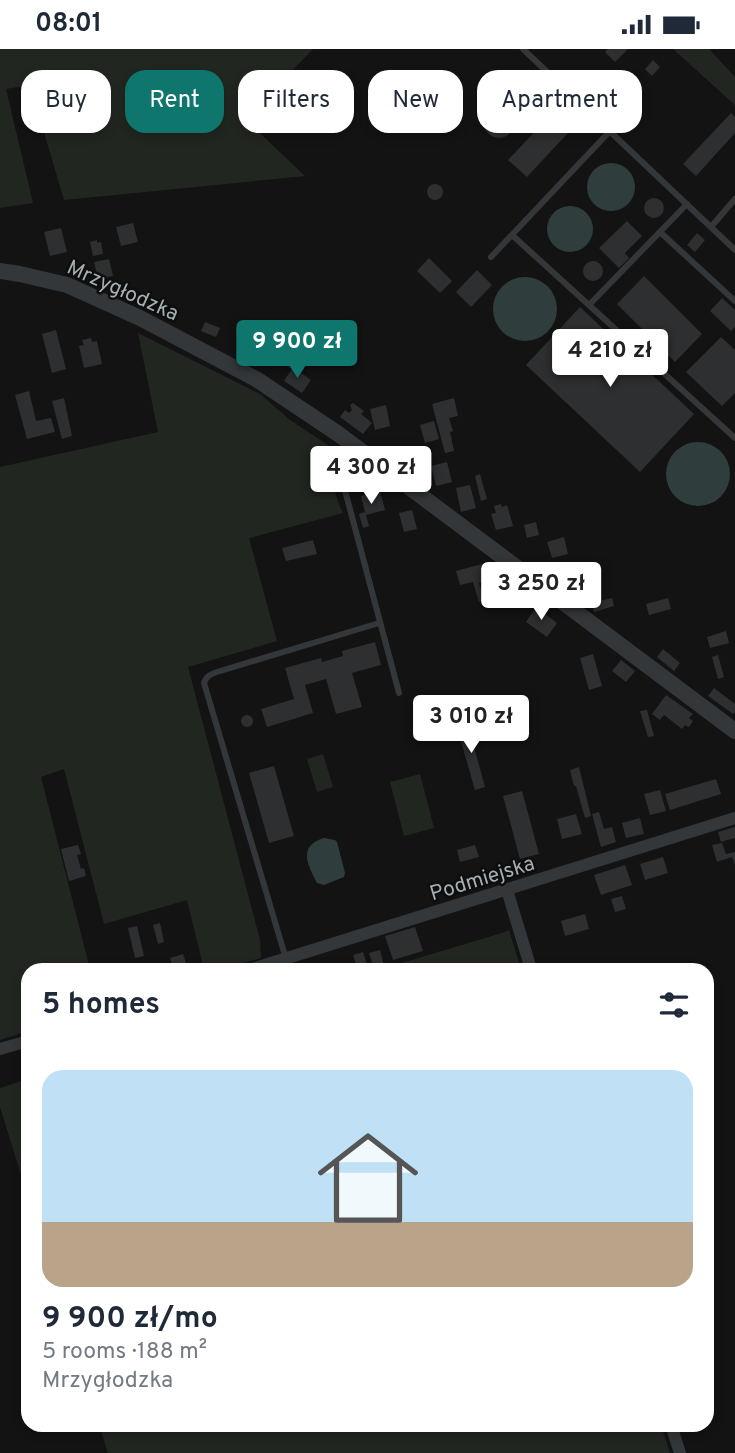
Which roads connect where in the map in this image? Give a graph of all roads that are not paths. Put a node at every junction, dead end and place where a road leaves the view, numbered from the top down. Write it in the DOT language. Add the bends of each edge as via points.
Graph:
graph roads {
  1 [pos="523,49"];
  2 [pos="545,70"];
  3 [pos="608,133"];
  4 [pos="612,133"];
  5 [pos="735,199"];
  6 [pos="687,204"];
  7 [pos="710,226"];
  8 [pos="660,232"];
  9 [pos="512,235"];
  10 [pos="735,250"];
  11 [pos="491,257"];
  12 [pos="0,271"];
  13 [pos="735,301"];
  14 [pos="589,305"];
  15 [pos="735,438"];
  16 [pos="358,449"];
  17 [pos="379,623"];
  18 [pos="399,693"];
  19 [pos="735,731"];
  20 [pos="731,818"];
  21 [pos="507,890"];
  22 [pos="286,959"];
  23 [pos="272,963"];
  24 [pos="529,963"];
  25 [pos="21,1043"];
  26 [pos="0,1049"];
  27 [pos="673,1432"];
  28 [pos="680,1453"];
  1 -- 2 [label="lane"];
  3 -- 9 [label="lane"];
  4 -- 6 [label="lane"];
  5 -- 7 [label="lane"];
  6 -- 7 [label="lane"];
  6 -- 8 [label="lane"];
  7 -- 10 [label="lane"];
  8 -- 13 [label="lane"];
  8 -- 14 [label="lane"];
  9 -- 11 [label="lane"];
  9 -- 14 [label="lane"];
  12 -- 16 [label="street, Mrzygłodzka" via="67,285 140,318 272,389"];
  14 -- 15 [label="lane"];
  16 -- 17 [label="lane" via="344,471 343,483"];
  16 -- 19 [label="street, Mrzygłodzka"];
  17 -- 18 [label="lane"];
  17 -- 22 [label="lane" via="217,672 204,683"];
  20 -- 21 [label="street, Podmiejska"];
  21 -- 22 [label="street, Podmiejska"];
  21 -- 24 [label="street"];
  22 -- 23 [label="street, Podmiejska"];
  25 -- 26 [label="street"];
  27 -- 28 [label="street"];
}
